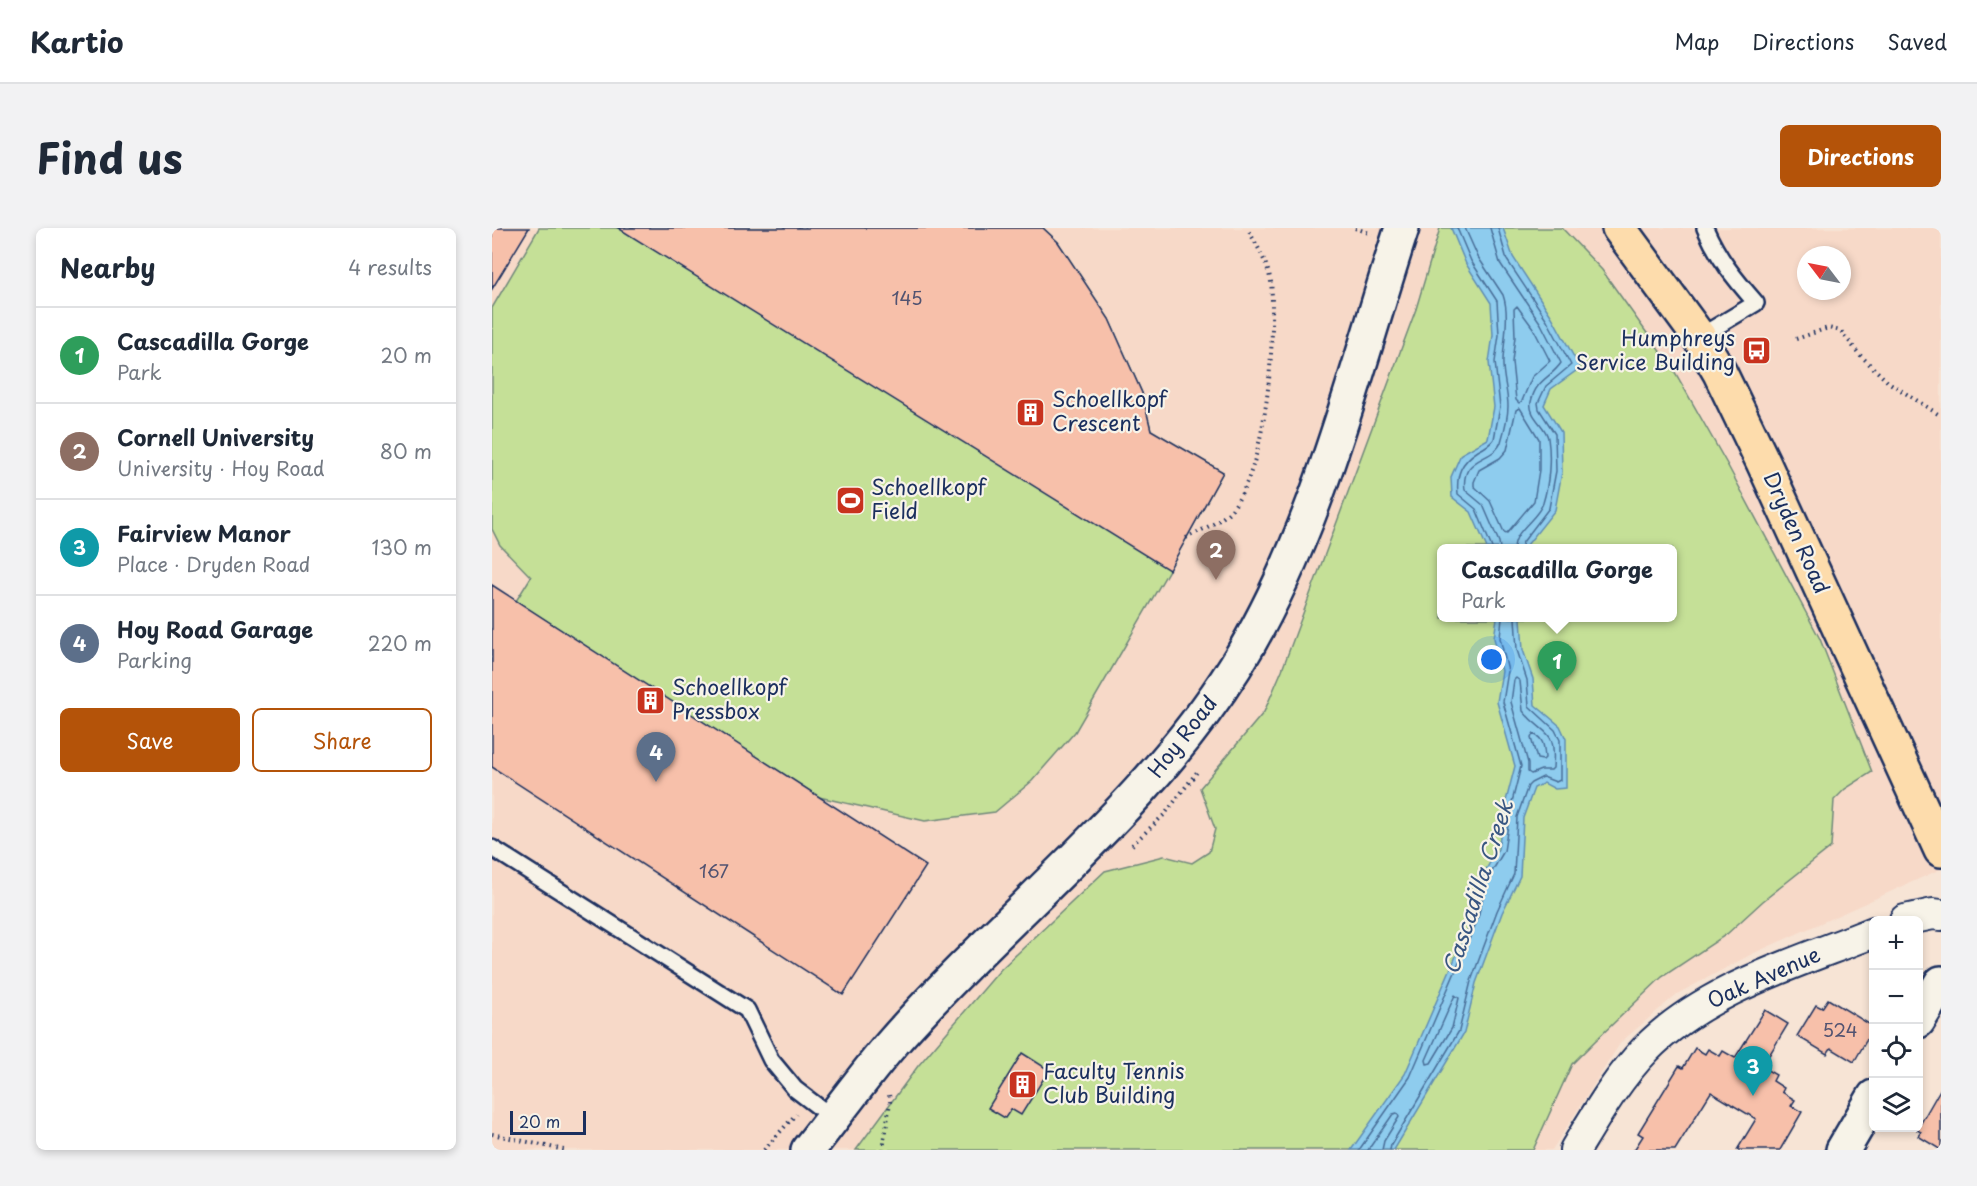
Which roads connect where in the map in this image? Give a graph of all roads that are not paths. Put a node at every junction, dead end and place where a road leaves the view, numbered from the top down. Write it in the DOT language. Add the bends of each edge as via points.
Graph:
graph roads {
  1 [pos="1705,228"];
  2 [pos="1621,229"];
  3 [pos="1393,234"];
  4 [pos="1699,337"];
  5 [pos="492,848"];
  6 [pos="1941,850"];
  7 [pos="1941,915"];
  8 [pos="1923,916"];
  9 [pos="1869,934"];
  10 [pos="1941,983"];
  11 [pos="1923,1013"];
  12 [pos="1869,1105"];
  13 [pos="833,1118"];
  14 [pos="808,1150"];
  15 [pos="1575,1150"];
  16 [pos="1842,1150"];
  1 -- 4 [label="lane" via="1732,276 1756,303"];
  2 -- 4 [label="main road, Dryden Road"];
  3 -- 13 [label="street, Hoy Road" via="1318,491 1304,529 1235,667 1203,714 1140,791 928,1004"];
  4 -- 6 [label="main road, Dryden Road" via="1763,462"];
  5 -- 13 [label="lane" via="747,1010 771,1060 795,1089"];
  7 -- 8 [label="street"];
  9 -- 15 [label="street, Oak Avenue" via="1738,986 1673,1025 1611,1090"];
  10 -- 11 [label="street"];
  12 -- 16 [label="street"];
  13 -- 14 [label="street, Hoy Road"];
}
